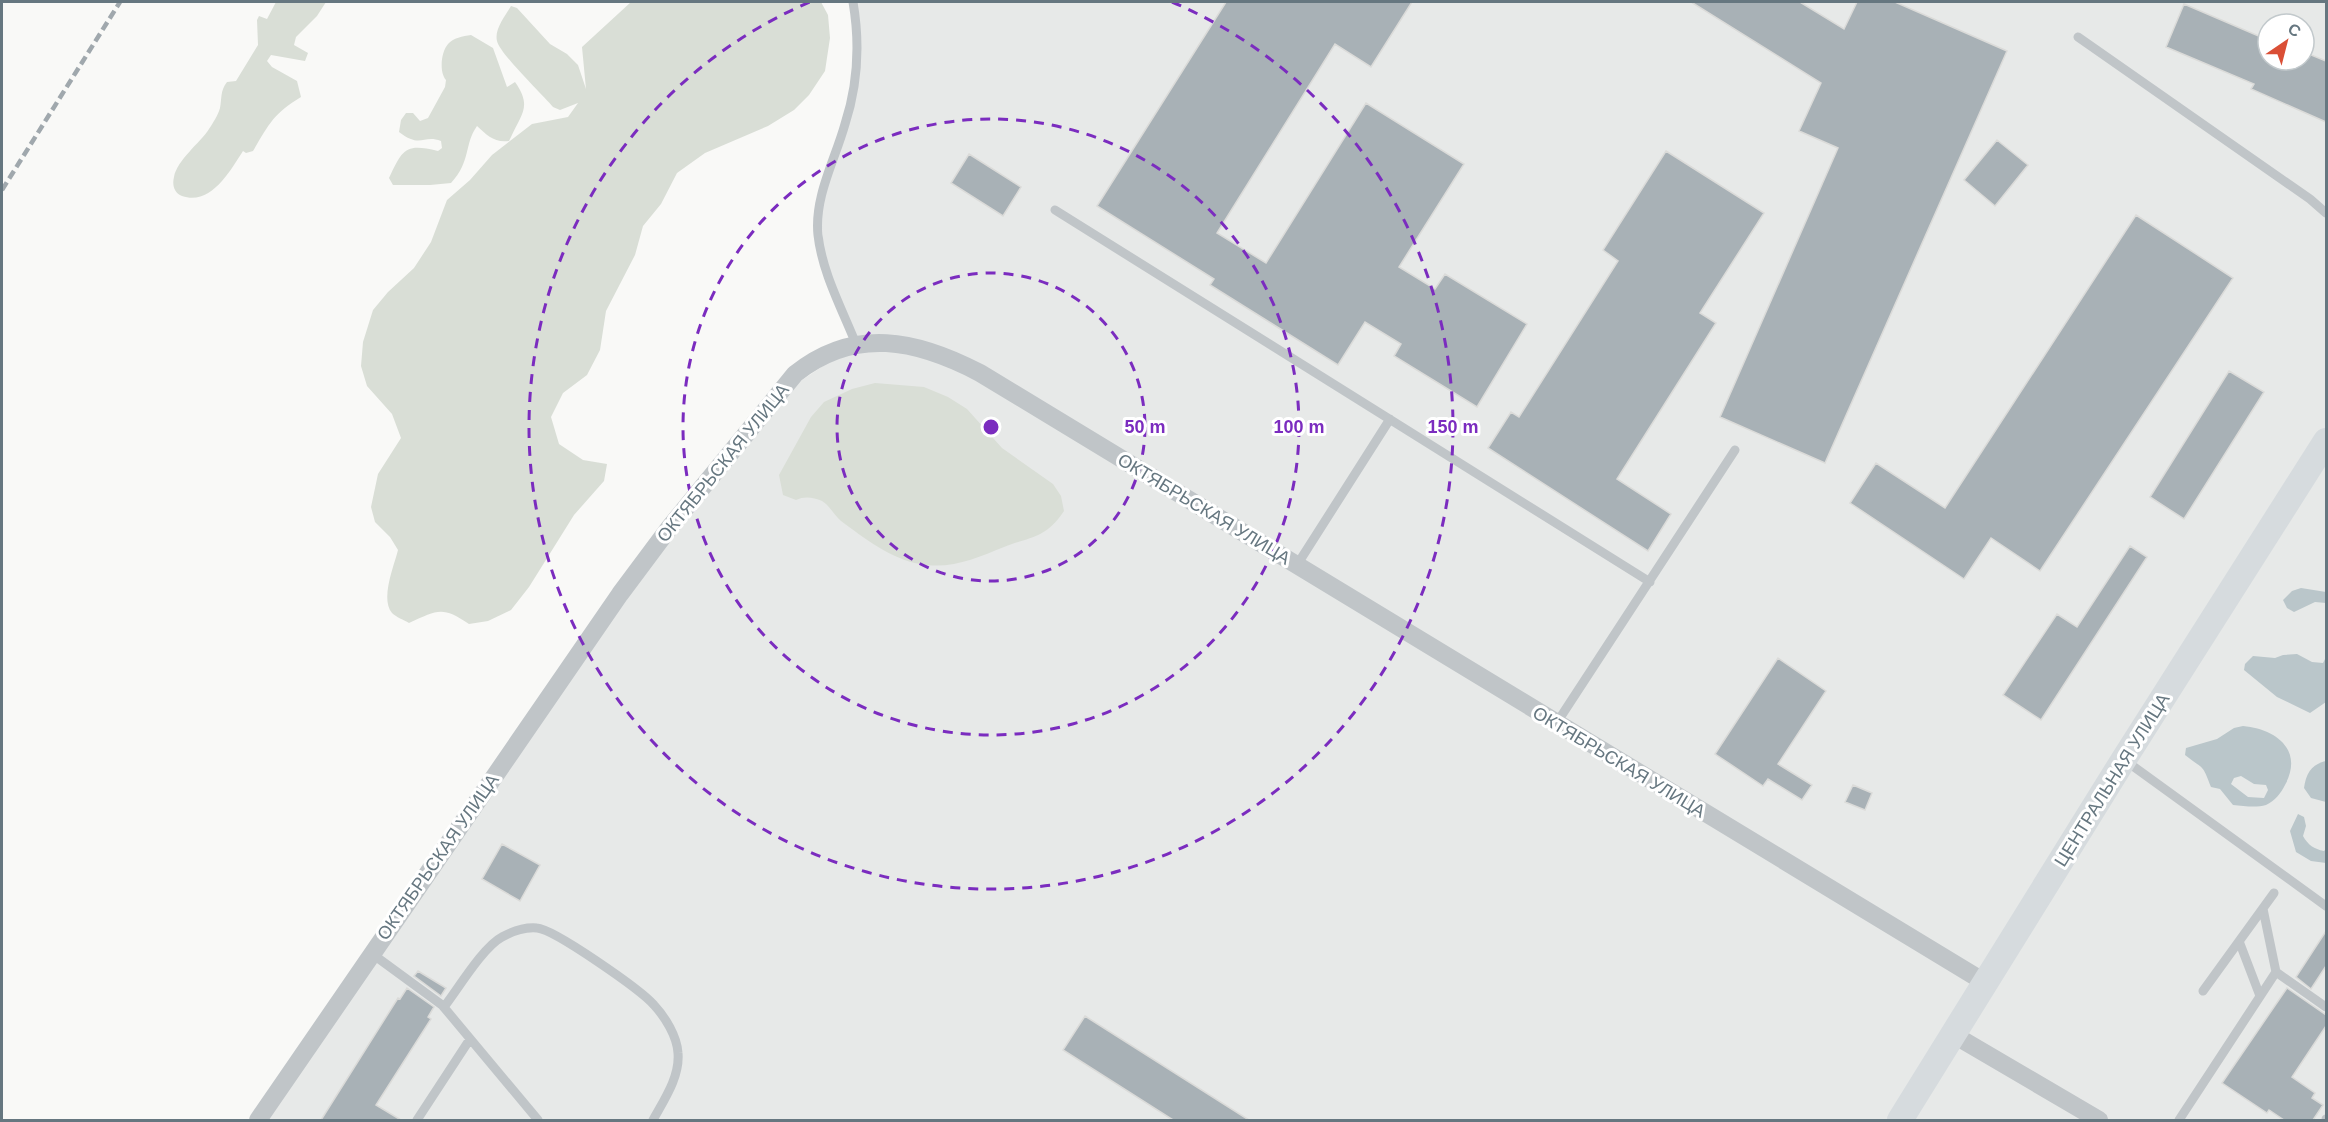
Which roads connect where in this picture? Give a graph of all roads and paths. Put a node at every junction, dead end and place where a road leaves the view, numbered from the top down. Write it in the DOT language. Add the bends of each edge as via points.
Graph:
graph roads {
  1 [pos="853,2"];
  2 [pos="2078,37"];
  3 [pos="1054,210"];
  4 [pos="2326,213"];
  5 [pos="856,344"];
  6 [pos="1390,419"];
  7 [pos="2326,441"];
  8 [pos="1735,450"];
  9 [pos="1297,565"];
  10 [pos="1650,582"];
  11 [pos="1556,724"];
  12 [pos="2124,759"];
  13 [pos="2274,893"];
  14 [pos="2326,906"];
  15 [pos="2263,909"];
  16 [pos="2239,941"];
  17 [pos="371,952"];
  18 [pos="2276,972"];
  19 [pos="1986,983"];
  20 [pos="2203,991"];
  21 [pos="2260,996"];
  22 [pos="444,1007"];
  23 [pos="2326,1007"];
  24 [pos="1954,1035"];
  25 [pos="470,1039"];
  26 [pos="258,1120"];
  27 [pos="417,1120"];
  28 [pos="538,1120"];
  29 [pos="653,1120"];
  30 [pos="1900,1120"];
  31 [pos="2099,1120"];
  32 [pos="2179,1120"];
  1 -- 5 [label="lane" via="858,54 855,90 820,201 818,234 825,265"];
  2 -- 4 [label="lane"];
  3 -- 6 [label="lane"];
  5 -- 9 [label="street, ОКТЯБРЬСКАЯ УЛИЦА" via="890,342 921,347 951,358"];
  5 -- 17 [label="street, ОКТЯБРЬСКАЯ УЛИЦА" via="812,360 795,374 670,527"];
  6 -- 9 [label="lane"];
  6 -- 10 [label="lane"];
  7 -- 12 [label="street, ЦЕНТРАЛЬНАЯ УЛИЦА"];
  8 -- 10 [label="lane"];
  9 -- 11 [label="street, ОКТЯБРЬСКАЯ УЛИЦА"];
  10 -- 11 [label="lane"];
  11 -- 19 [label="street, ОКТЯБРЬСКАЯ УЛИЦА"];
  12 -- 14 [label="lane"];
  12 -- 19 [label="street, ЦЕНТРАЛЬНАЯ УЛИЦА"];
  13 -- 15 [label="lane"];
  15 -- 16 [label="lane"];
  15 -- 18 [label="lane"];
  16 -- 20 [label="lane"];
  16 -- 21 [label="lane"];
  17 -- 22 [label="lane"];
  17 -- 26 [label="street, ОКТЯБРЬСКАЯ УЛИЦА"];
  18 -- 21 [label="lane"];
  18 -- 23 [label="lane"];
  19 -- 24 [label="street, ЦЕНТРАЛЬНАЯ УЛИЦА"];
  21 -- 32 [label="lane"];
  22 -- 25 [label="lane"];
  22 -- 29 [label="lane" via="485,951 500,938 522,929 548,931 653,1004 665,1020 678,1052 677,1071"];
  24 -- 30 [label="street, ЦЕНТРАЛЬНАЯ УЛИЦА"];
  24 -- 31 [label="street"];
  25 -- 27 [label="lane"];
  25 -- 28 [label="lane"];
}
